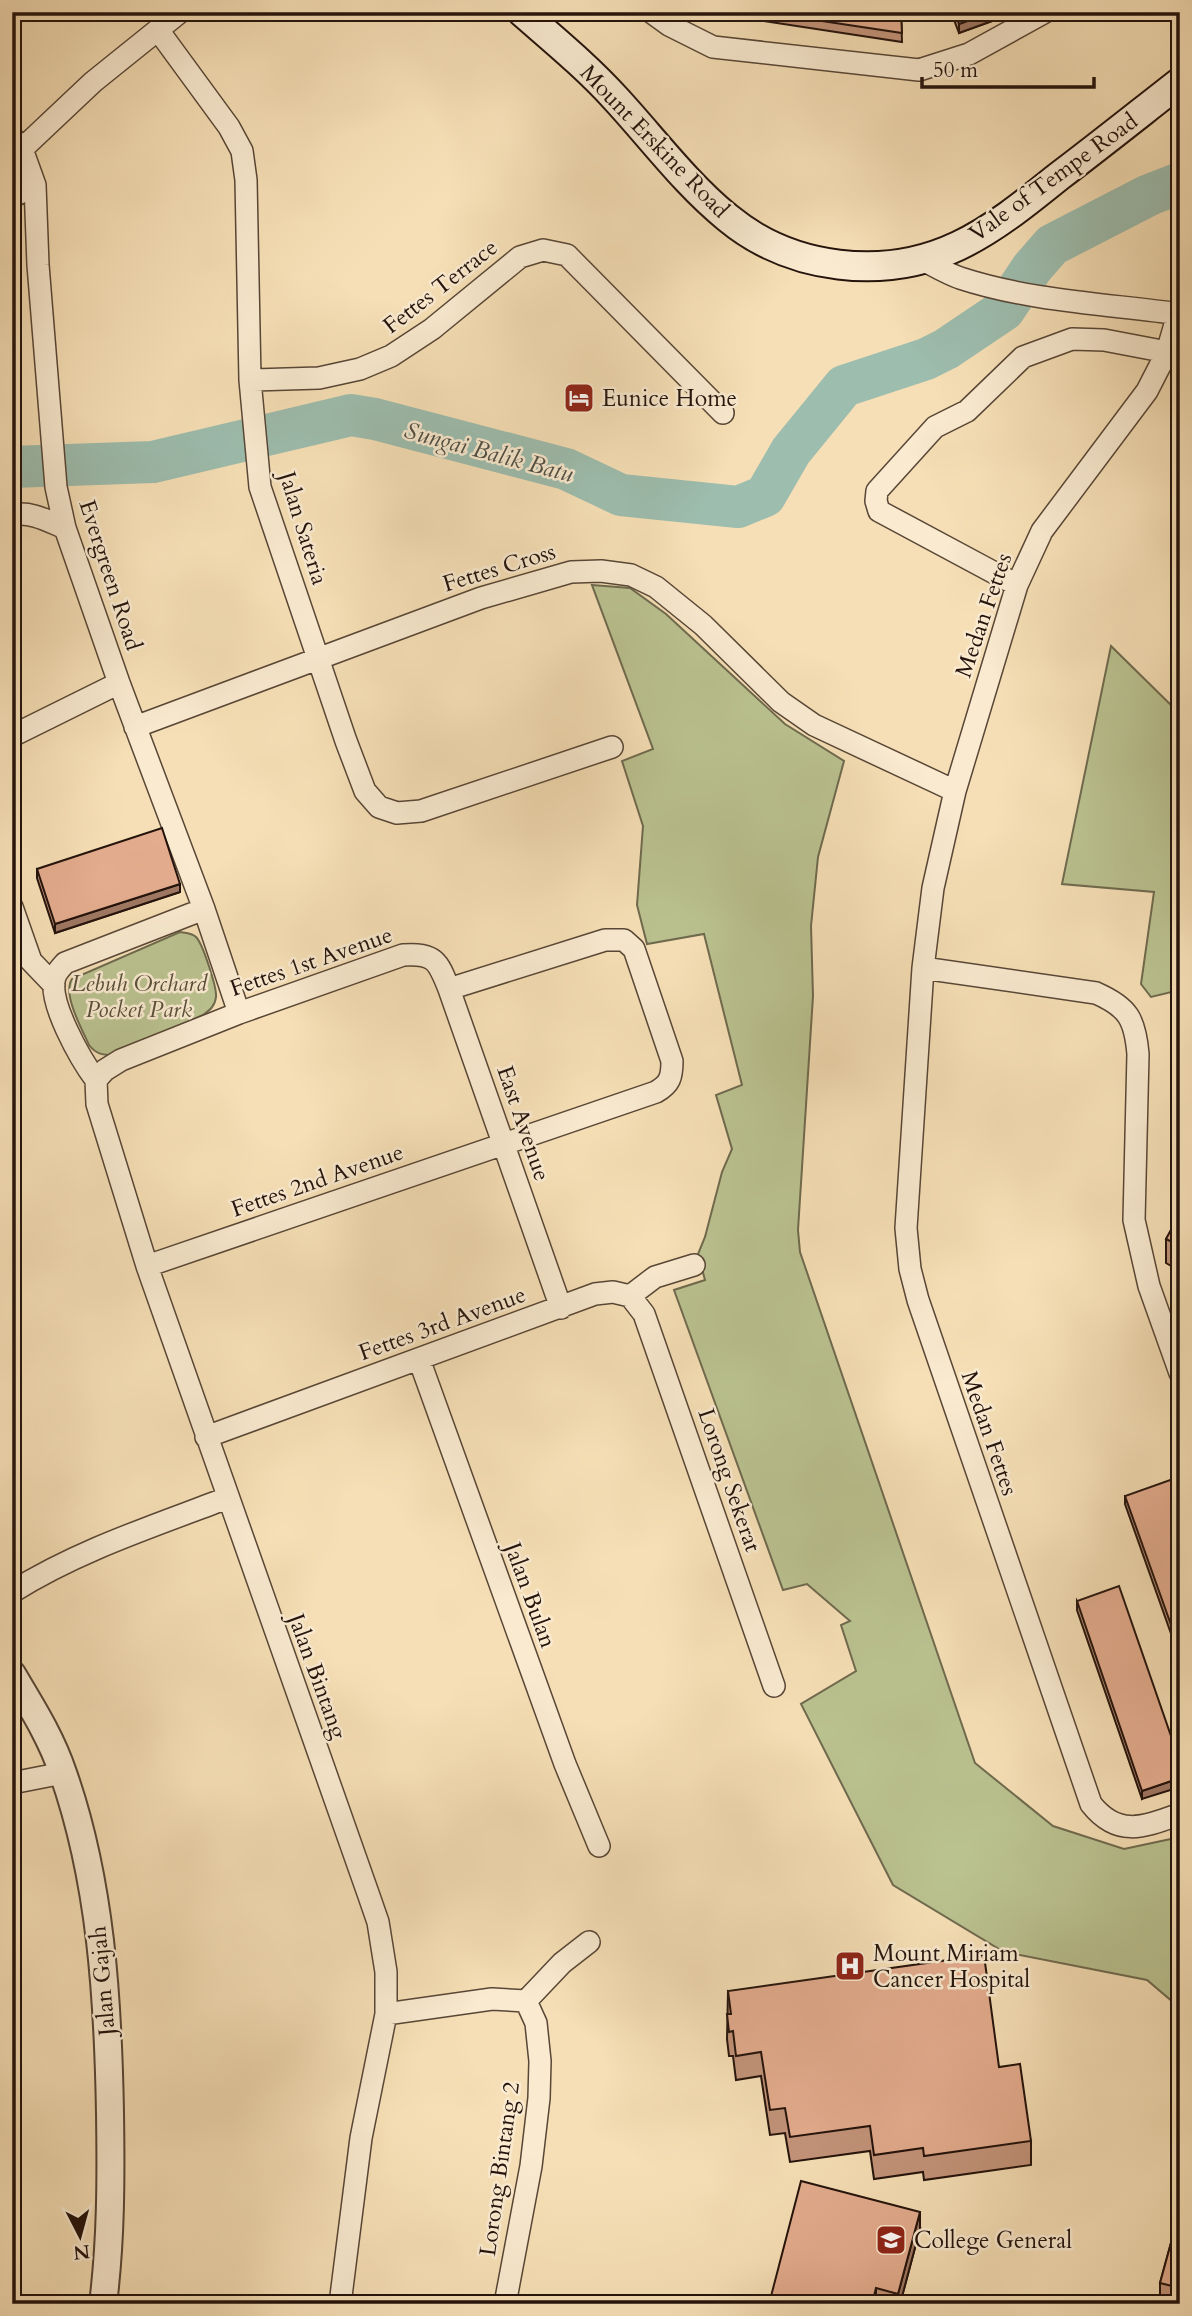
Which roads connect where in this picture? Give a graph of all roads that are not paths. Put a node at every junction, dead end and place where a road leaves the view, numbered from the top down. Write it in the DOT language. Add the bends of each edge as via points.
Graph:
graph roads {
  1 [pos="180,12"];
  2 [pos="522,12"];
  3 [pos="652,12"];
  4 [pos="1045,12"];
  5 [pos="158,30"];
  6 [pos="1180,82"];
  7 [pos="17,143"];
  8 [pos="35,186"];
  9 [pos="12,197"];
  10 [pos="920,259"];
  11 [pos="1179,314"];
  12 [pos="1167,352"];
  13 [pos="250,380"];
  14 [pos="723,413"];
  15 [pos="12,515"];
  16 [pos="65,528"];
  17 [pos="1017,585"];
  18 [pos="318,659"];
  19 [pos="119,683"];
  20 [pos="135,727"];
  21 [pos="12,736"];
  22 [pos="612,747"];
  23 [pos="955,791"];
  24 [pos="12,907"];
  25 [pos="204,909"];
  26 [pos="432,958"];
  27 [pos="923,968"];
  28 [pos="54,985"];
  29 [pos="449,989"];
  30 [pos="240,1013"];
  31 [pos="96,1080"];
  32 [pos="504,1144"];
  33 [pos="694,1265"];
  34 [pos="147,1266"];
  35 [pos="629,1296"];
  36 [pos="561,1308"];
  37 [pos="419,1359"];
  38 [pos="1180,1373"];
  39 [pos="206,1437"];
  40 [pos="227,1498"];
  41 [pos="12,1592"];
  42 [pos="12,1674"];
  43 [pos="774,1686"];
  44 [pos="63,1773"];
  45 [pos="12,1783"];
  46 [pos="1180,1814"];
  47 [pos="599,1846"];
  48 [pos="589,1942"];
  49 [pos="526,2001"];
  50 [pos="386,2014"];
  51 [pos="103,2304"];
  52 [pos="340,2304"];
  53 [pos="505,2304"];
  1 -- 5 [label="street"];
  2 -- 10 [label="main road, Mount Erskine Road" via="588,69 693,184 748,234 786,254 837,265"];
  3 -- 4 [label="street" via="713,47 919,70 969,54"];
  5 -- 7 [label="street"];
  5 -- 13 [label="street, Jalan Sateria" via="242,151"];
  6 -- 10 [label="main road, Vale of Tempe Road" via="989,228 958,246"];
  7 -- 8 [label="street, Evergreen Road"];
  8 -- 9 [label="street"];
  8 -- 16 [label="street, Evergreen Road" via="55,487"];
  10 -- 11 [label="street" via="983,284"];
  11 -- 12 [label="street, Medan Fettes"];
  12 -- 17 [label="street, Medan Fettes" via="1147,391 1042,531"];
  12 -- 17 [label="street" via="1072,339 1023,357 967,411 935,427 877,491 879,511"];
  13 -- 14 [label="street, Fettes Terrace" via="319,378 391,356 432,330 520,257 543,250 567,255"];
  13 -- 18 [label="street, Jalan Sateria" via="260,487"];
  15 -- 16 [label="street" via="35,516"];
  16 -- 19 [label="street, Evergreen Road"];
  17 -- 23 [label="street, Medan Fettes"];
  18 -- 20 [label="street, Fettes Cross"];
  18 -- 22 [label="street, Jalan Sateria" via="365,792 379,807 397,813 421,811"];
  18 -- 23 [label="street, Fettes Cross" via="481,598 555,576 601,571 631,575 656,587 703,625 781,702 814,725"];
  19 -- 20 [label="street, Evergreen Road"];
  19 -- 21 [label="street"];
  20 -- 25 [label="street, Evergreen Road"];
  23 -- 27 [label="street, Medan Fettes" via="933,888"];
  24 -- 28 [label="street" via="30,961"];
  25 -- 28 [label="street" via="65,963"];
  25 -- 30 [label="street, Evergreen Road"];
  26 -- 29 [label="street, East Avenue" via="440,965"];
  26 -- 30 [label="street, Fettes 1st Avenue" via="403,955"];
  27 -- 38 [label="street" via="1096,993 1116,1002 1130,1016 1138,1054 1134,1220 1149,1286"];
  27 -- 46 [label="street, Medan Fettes" via="906,1228 918,1300 1091,1804 1099,1815 1121,1826 1146,1827"];
  28 -- 31 [label="street" via="79,1058"];
  29 -- 32 [label="street, East Avenue"];
  29 -- 32 [label="street, Fettes 2nd Avenue" via="605,940 624,940 634,948 672,1061 672,1077 656,1092"];
  30 -- 31 [label="street, Fettes 1st Avenue" via="121,1060"];
  31 -- 34 [label="street, Jalan Bintang" via="97,1104"];
  32 -- 34 [label="street, Fettes 2nd Avenue"];
  32 -- 36 [label="street, East Avenue"];
  33 -- 35 [label="street" via="655,1277"];
  34 -- 39 [label="street, Jalan Bintang"];
  35 -- 36 [label="street, Fettes 3rd Avenue" via="595,1294"];
  35 -- 43 [label="street, Lorong Sekerat" via="645,1314"];
  36 -- 37 [label="street, Fettes 3rd Avenue"];
  37 -- 39 [label="street, Fettes 3rd Avenue"];
  37 -- 47 [label="street, Jalan Bulan"];
  39 -- 40 [label="street, Jalan Bintang"];
  40 -- 41 [label="street" via="100,1545"];
  40 -- 50 [label="street, Jalan Bintang" via="378,1922 386,1972"];
  42 -- 44 [label="street, Jalan Gajah" via="49,1737"];
  44 -- 45 [label="street"];
  44 -- 51 [label="street, Jalan Gajah" via="88,1868 101,1944 111,2188"];
  48 -- 49 [label="street"];
  49 -- 50 [label="street" via="492,2000"];
  49 -- 53 [label="street, Lorong Bintang 2" via="536,2023 539,2098"];
  50 -- 52 [label="street, Jalan Bintang" via="361,2138"];
}
